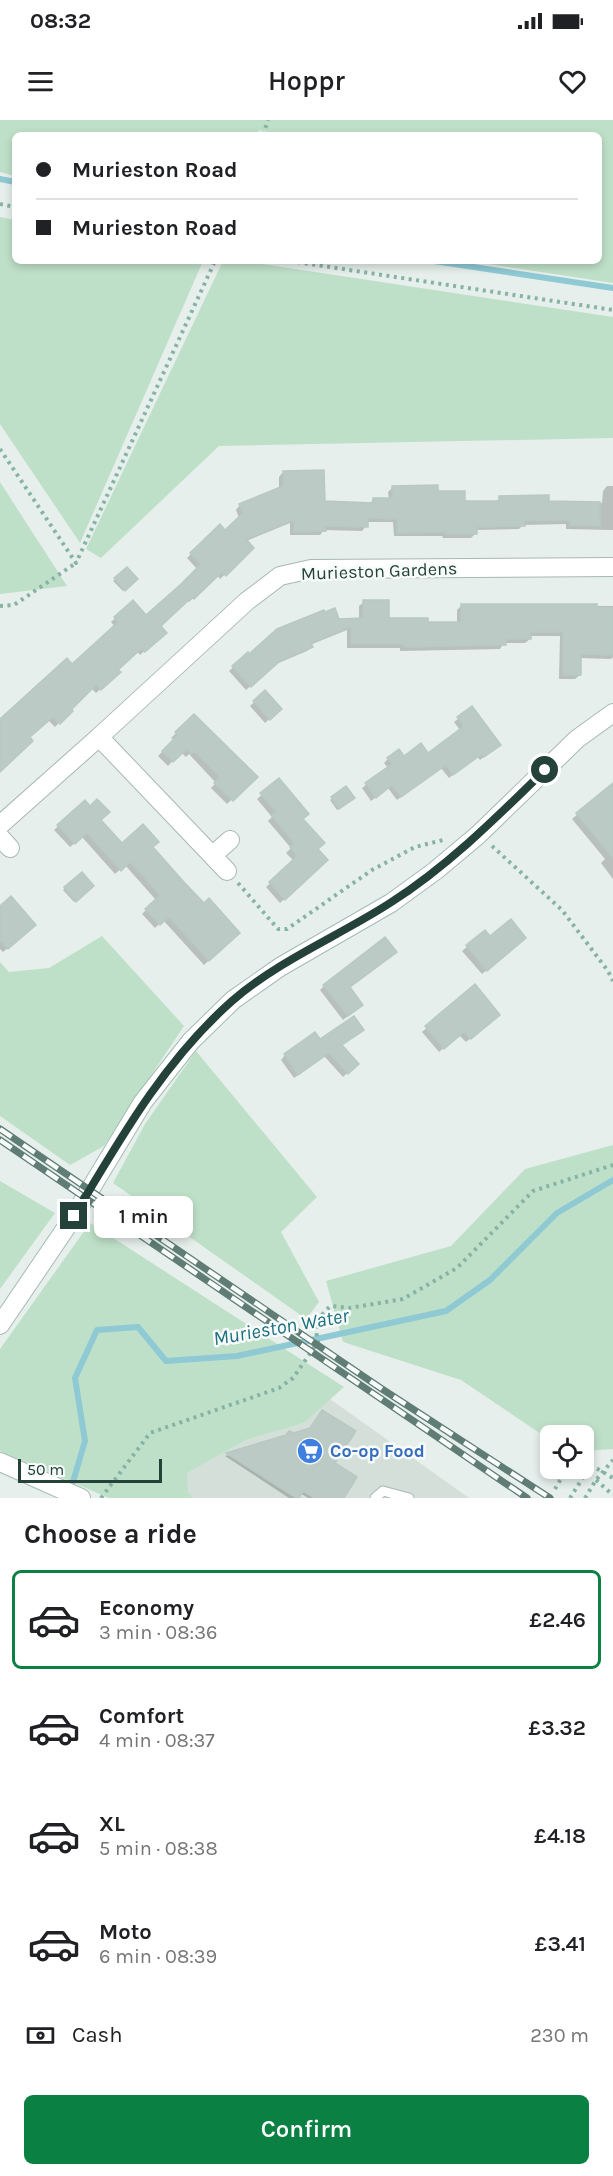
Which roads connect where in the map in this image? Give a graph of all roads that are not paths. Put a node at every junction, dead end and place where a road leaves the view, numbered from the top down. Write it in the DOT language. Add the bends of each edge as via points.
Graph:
graph roads {
  1 [pos="613,567"];
  2 [pos="613,713"];
  3 [pos="99,737"];
  4 [pos="0,825"];
  5 [pos="230,840"];
  6 [pos="213,855"];
  7 [pos="227,870"];
  8 [pos="0,1325"];
  9 [pos="0,1462"];
  10 [pos="81,1498"];
  11 [pos="375,1498"];
  12 [pos="409,1498"];
  1 -- 3 [label="street, Murieston Gardens" via="311,569 280,576 247,601"];
  2 -- 8 [label="street" via="577,739 474,838 391,903 280,967 234,1000 191,1041 143,1102 74,1216"];
  3 -- 4 [label="street, Murieston Gardens"];
  3 -- 6 [label="street"];
  5 -- 6 [label="street"];
  6 -- 7 [label="street"];
  9 -- 10 [label="street"];
  11 -- 12 [label="lane" via="383,1491"];
}
